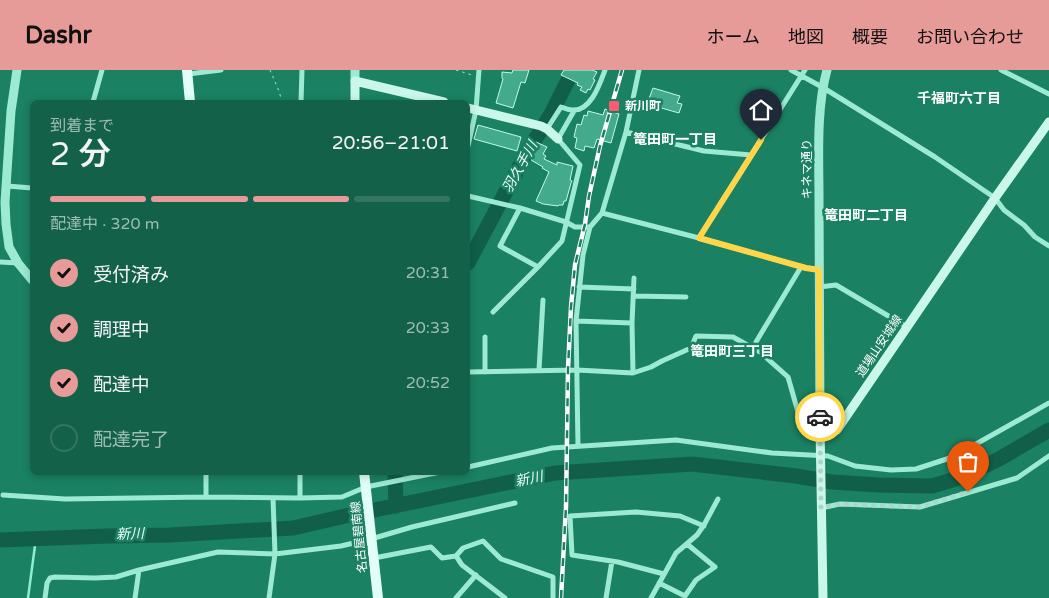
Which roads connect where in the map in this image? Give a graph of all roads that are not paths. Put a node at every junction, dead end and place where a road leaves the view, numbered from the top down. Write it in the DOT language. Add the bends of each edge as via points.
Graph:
graph roads {
  1 [pos="17,70"];
  2 [pos="102,70"];
  3 [pos="221,70"];
  4 [pos="302,70"];
  5 [pos="355,70"];
  6 [pos="479,70"];
  7 [pos="606,70"];
  8 [pos="639,70"];
  9 [pos="791,70"];
  10 [pos="805,70"];
  11 [pos="827,70"];
  12 [pos="1001,70"];
  13 [pos="187,72"];
  14 [pos="802,76"];
  15 [pos="355,81"];
  16 [pos="822,87"];
  17 [pos="1049,94"];
  18 [pos="94,100"];
  19 [pos="190,100"];
  20 [pos="301,100"];
  21 [pos="355,100"];
  22 [pos="436,100"];
  23 [pos="472,109"];
  24 [pos="574,110"];
  25 [pos="1049,122"];
  26 [pos="470,128"];
  27 [pos="547,129"];
  28 [pos="626,132"];
  29 [pos="558,139"];
  30 [pos="751,155"];
  31 [pos="6,186"];
  32 [pos="30,188"];
  33 [pos="470,196"];
  34 [pos="995,198"];
  35 [pos="520,208"];
  36 [pos="602,214"];
  37 [pos="566,222"];
  38 [pos="590,227"];
  39 [pos="699,238"];
  40 [pos="1049,246"];
  41 [pos="0,262"];
  42 [pos="18,263"];
  43 [pos="538,267"];
  44 [pos="801,267"];
  45 [pos="819,270"];
  46 [pos="30,278"];
  47 [pos="634,278"];
  48 [pos="819,286"];
  49 [pos="580,287"];
  50 [pos="634,288"];
  51 [pos="634,296"];
  52 [pos="686,297"];
  53 [pos="543,300"];
  54 [pos="493,312"];
  55 [pos="576,321"];
  56 [pos="632,322"];
  57 [pos="907,327"];
  58 [pos="484,338"];
  59 [pos="756,350"];
  60 [pos="539,370"];
  61 [pos="578,370"];
  62 [pos="470,372"];
  63 [pos="485,372"];
  64 [pos="633,373"];
  65 [pos="1049,403"];
  66 [pos="820,426"];
  67 [pos="578,446"];
  68 [pos="1049,456"];
  69 [pos="820,458"];
  70 [pos="470,467"];
  71 [pos="206,475"];
  72 [pos="300,475"];
  73 [pos="364,475"];
  74 [pos="427,475"];
  75 [pos="366,489"];
  76 [pos="3,494"];
  77 [pos="206,497"];
  78 [pos="273,498"];
  79 [pos="300,498"];
  80 [pos="718,499"];
  81 [pos="515,503"];
  82 [pos="821,505"];
  83 [pos="704,526"];
  84 [pos="371,536"];
  85 [pos="687,544"];
  86 [pos="275,553"];
  87 [pos="456,556"];
  88 [pos="374,558"];
  89 [pos="612,561"];
  90 [pos="140,570"];
  91 [pos="664,574"];
  92 [pos="476,576"];
  93 [pos="659,582"];
  94 [pos="45,598"];
  95 [pos="135,598"];
  96 [pos="269,598"];
  97 [pos="378,598"];
  98 [pos="456,598"];
  99 [pos="506,598"];
  100 [pos="553,598"];
  101 [pos="606,598"];
  102 [pos="651,598"];
  103 [pos="822,598"];
  1 -- 31 [label="street"];
  2 -- 18 [label="street"];
  3 -- 13 [label="street"];
  4 -- 20 [label="street"];
  5 -- 15 [label="street"];
  6 -- 23 [label="street"];
  7 -- 24 [label="street" via="594,96 584,107"];
  8 -- 28 [label="street"];
  9 -- 14 [label="street"];
  10 -- 14 [label="street"];
  11 -- 16 [label="street, キネマ通り"];
  12 -- 17 [label="street"];
  13 -- 19 [label="main road"];
  14 -- 16 [label="street"];
  14 -- 30 [label="street"];
  15 -- 21 [label="main road"];
  15 -- 22 [label="main road"];
  16 -- 34 [label="street"];
  16 -- 45 [label="street, キネマ通り"];
  23 -- 26 [label="street"];
  23 -- 27 [label="main road"];
  24 -- 27 [label="street" via="561,107"];
  24 -- 29 [label="street"];
  25 -- 34 [label="main road, 道場山安城線"];
  27 -- 29 [label="main road"];
  28 -- 30 [label="street" via="704,151"];
  28 -- 36 [label="street"];
  29 -- 37 [label="street" via="580,164"];
  30 -- 39 [label="street"];
  31 -- 32 [label="street"];
  31 -- 42 [label="street" via="9,247"];
  33 -- 35 [label="street"];
  34 -- 40 [label="street" via="1004,210"];
  34 -- 57 [label="main road, 道場山安城線"];
  35 -- 37 [label="street"];
  35 -- 43 [label="street" via="500,246"];
  36 -- 38 [label="street"];
  36 -- 39 [label="street"];
  37 -- 38 [label="street"];
  37 -- 43 [label="street" via="562,241"];
  38 -- 49 [label="street"];
  39 -- 44 [label="street"];
  41 -- 42 [label="street"];
  42 -- 46 [label="street"];
  43 -- 54 [label="street"];
  44 -- 45 [label="street"];
  44 -- 59 [label="street" via="756,342"];
  45 -- 48 [label="street, キネマ通り"];
  47 -- 50 [label="street"];
  48 -- 57 [label="street" via="836,285"];
  48 -- 66 [label="street, キネマ通り"];
  49 -- 50 [label="street"];
  49 -- 55 [label="street"];
  50 -- 51 [label="street"];
  51 -- 52 [label="street"];
  51 -- 56 [label="street"];
  53 -- 60 [label="street"];
  55 -- 56 [label="street"];
  55 -- 61 [label="street"];
  56 -- 64 [label="street"];
  57 -- 66 [label="main road, 道場山安城線" via="837,430"];
  58 -- 63 [label="street"];
  59 -- 64 [label="street" via="733,337 696,336 691,348 651,368"];
  59 -- 66 [label="street" via="788,377 800,419"];
  60 -- 61 [label="street"];
  60 -- 63 [label="street"];
  61 -- 64 [label="street"];
  61 -- 67 [label="street"];
  62 -- 63 [label="street"];
  65 -- 69 [label="street" via="953,457 916,469 855,466 828,456"];
  66 -- 69 [label="main road"];
  67 -- 69 [label="street" via="676,440"];
  67 -- 70 [label="street" via="552,448"];
  68 -- 82 [label="street" via="1017,478 920,507"];
  69 -- 82 [label="main road"];
  71 -- 77 [label="street"];
  72 -- 79 [label="street"];
  73 -- 75 [label="main road, 名古屋碧南線"];
  74 -- 75 [label="street"];
  75 -- 79 [label="street" via="342,497"];
  75 -- 84 [label="main road, 名古屋碧南線"];
  76 -- 77 [label="street" via="65,498"];
  77 -- 78 [label="street"];
  78 -- 79 [label="street"];
  78 -- 86 [label="street"];
  80 -- 83 [label="street"];
  81 -- 84 [label="street"];
  82 -- 103 [label="main road"];
  83 -- 85 [label="street"];
  83 -- 89 [label="street" via="680,516 636,512 570,516 572,555"];
  84 -- 86 [label="street" via="342,546"];
  84 -- 88 [label="main road, 名古屋碧南線"];
  85 -- 91 [label="street" via="676,553"];
  85 -- 93 [label="street" via="715,567 696,580 685,596"];
  86 -- 90 [label="street" via="218,552"];
  86 -- 96 [label="street"];
  87 -- 88 [label="street" via="442,558 431,547"];
  87 -- 92 [label="street"];
  87 -- 100 [label="street" via="463,548 483,541 501,559 553,577"];
  88 -- 97 [label="main road, 名古屋碧南線"];
  89 -- 91 [label="street"];
  89 -- 101 [label="street"];
  90 -- 94 [label="street" via="95,578 50,578"];
  90 -- 95 [label="street"];
  91 -- 93 [label="street"];
  92 -- 98 [label="street"];
  92 -- 99 [label="street"];
  93 -- 102 [label="street"];
}
